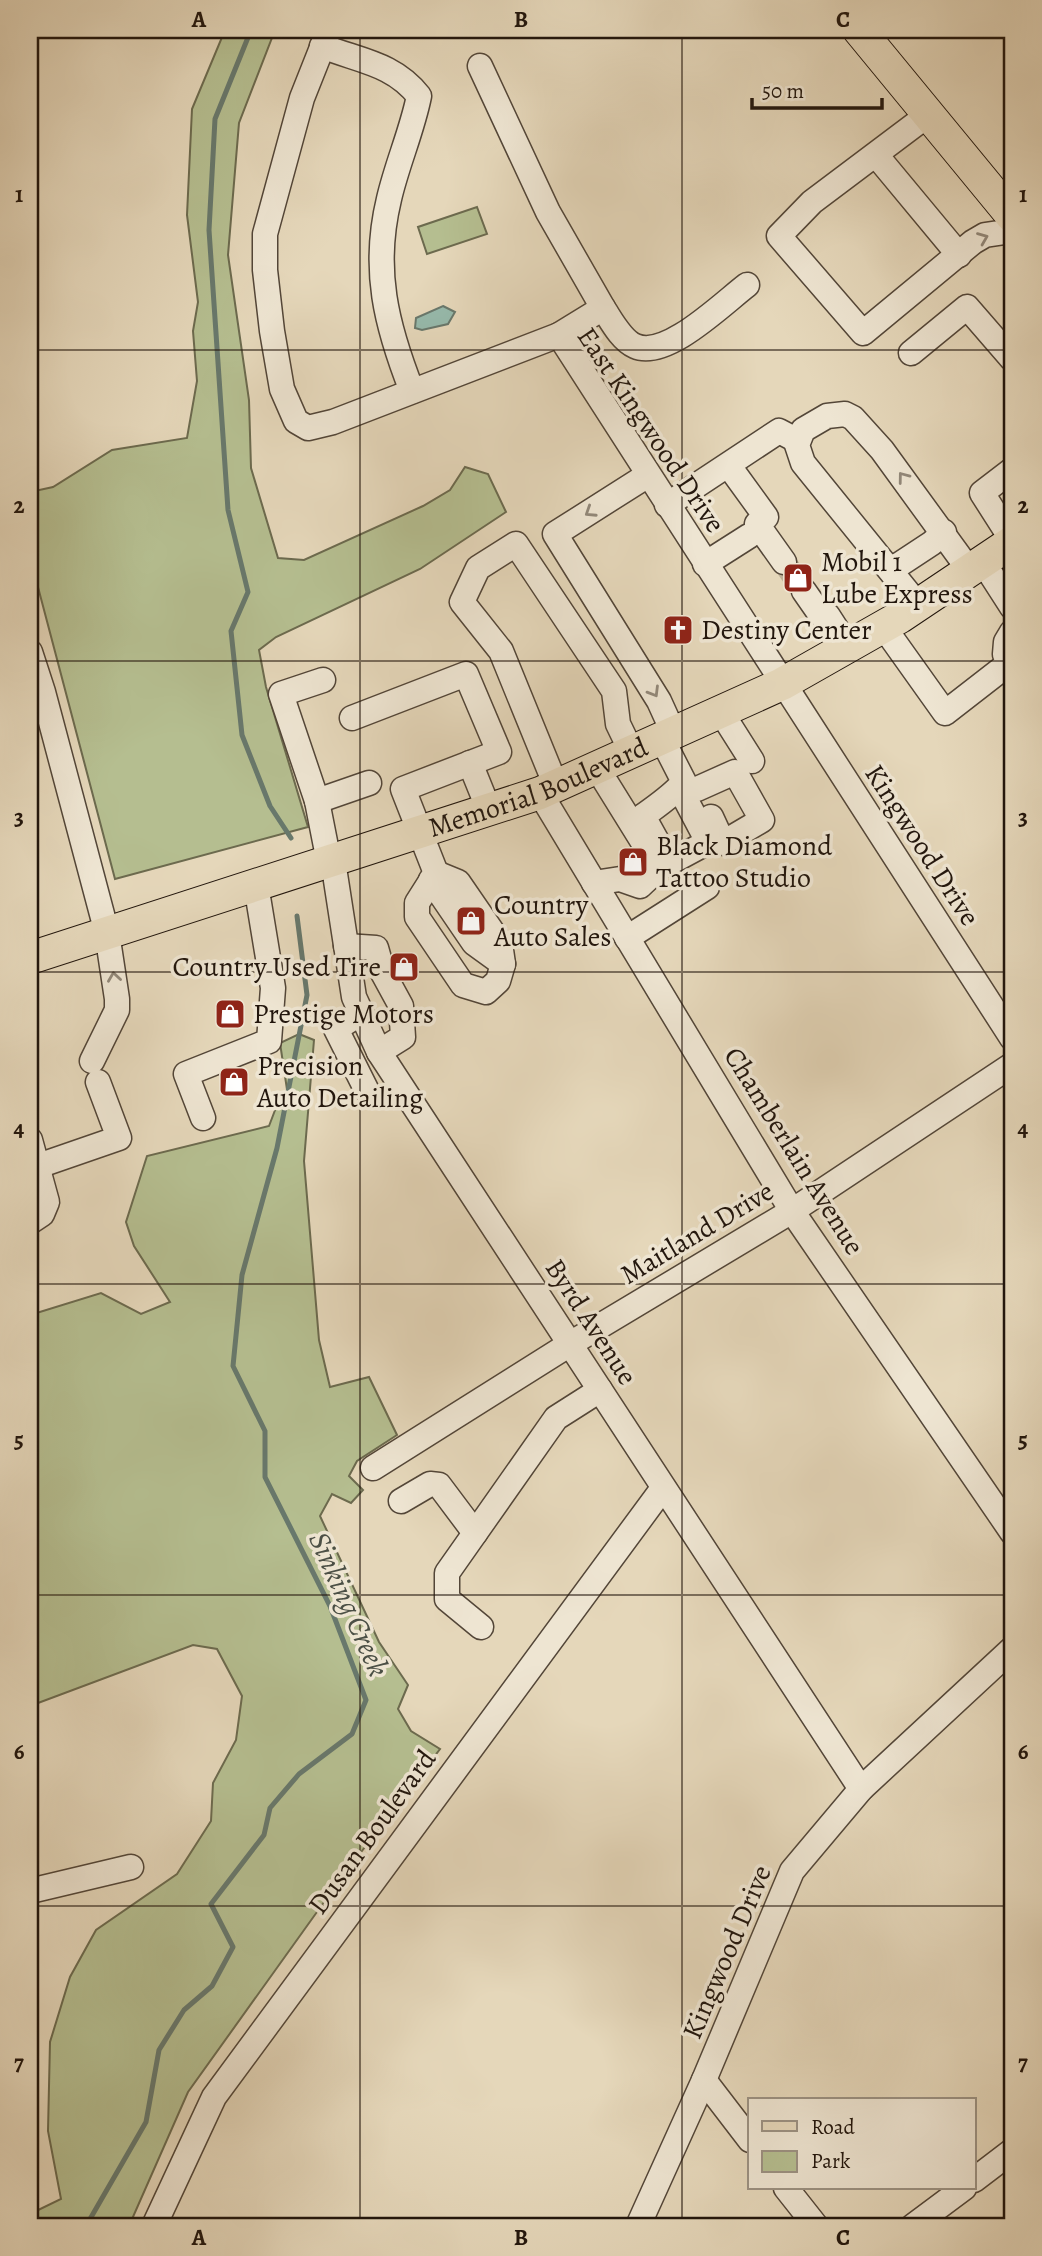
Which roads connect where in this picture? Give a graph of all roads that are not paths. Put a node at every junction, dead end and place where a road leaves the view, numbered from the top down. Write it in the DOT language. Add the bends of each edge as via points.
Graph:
graph roads {
  1 [pos="859,30"];
  2 [pos="325,38"];
  3 [pos="480,66"];
  4 [pos="929,114"];
  5 [pos="876,155"];
  6 [pos="1012,216"];
  7 [pos="1012,231"];
  8 [pos="959,255"];
  9 [pos="747,285"];
  10 [pos="603,308"];
  11 [pos="559,335"];
  12 [pos="911,353"];
  13 [pos="1012,359"];
  14 [pos="412,391"];
  15 [pos="798,441"];
  16 [pos="729,466"];
  17 [pos="1012,470"];
  18 [pos="648,475"];
  19 [pos="667,505"];
  20 [pos="757,526"];
  21 [pos="944,532"];
  22 [pos="1012,541"];
  23 [pos="784,562"];
  24 [pos="705,564"];
  25 [pos="976,566"];
  26 [pos="891,570"];
  27 [pos="804,592"];
  28 [pos="918,605"];
  29 [pos="1012,607"];
  30 [pos="883,626"];
  31 [pos="1012,632"];
  32 [pos="848,646"];
  33 [pos="30,652"];
  34 [pos="1012,661"];
  35 [pos="323,680"];
  36 [pos="782,684"];
  37 [pos="721,712"];
  38 [pos="352,718"];
  39 [pos="668,737"];
  40 [pos="632,753"];
  41 [pos="752,761"];
  42 [pos="470,763"];
  43 [pos="597,768"];
  44 [pos="369,783"];
  45 [pos="687,786"];
  46 [pos="548,789"];
  47 [pos="317,801"];
  48 [pos="489,810"];
  49 [pos="423,832"];
  50 [pos="331,862"];
  51 [pos="434,877"];
  52 [pos="594,883"];
  53 [pos="256,885"];
  54 [pos="707,887"];
  55 [pos="107,933"];
  56 [pos="627,938"];
  57 [pos="346,946"];
  58 [pos="30,957"];
  59 [pos="361,1013"];
  60 [pos="1012,1038"];
  61 [pos="379,1052"];
  62 [pos="1012,1065"];
  63 [pos="366,1089"];
  64 [pos="203,1118"];
  65 [pos="30,1140"];
  66 [pos="38,1166"];
  67 [pos="792,1211"];
  68 [pos="30,1222"];
  69 [pos="570,1344"];
  70 [pos="600,1390"];
  71 [pos="373,1468"];
  72 [pos="663,1488"];
  73 [pos="401,1501"];
  74 [pos="1012,1532"];
  75 [pos="475,1533"];
  76 [pos="481,1627"];
  77 [pos="1012,1649"];
  78 [pos="861,1789"];
  79 [pos="131,1867"];
  80 [pos="30,1891"];
  81 [pos="704,2080"];
  82 [pos="748,2137"];
  83 [pos="1012,2151"];
  84 [pos="976,2178"];
  85 [pos="788,2190"];
  86 [pos="961,2190"];
  87 [pos="155,2226"];
  88 [pos="638,2226"];
  89 [pos="816,2226"];
  90 [pos="913,2226"];
  1 -- 4 [label="main road"];
  2 -- 14 [label="street" via="406,79 419,96 389,198 379,259 394,345"];
  2 -- 14 [label="street, East Kingwood Drive" via="302,98 265,234 272,331 288,405 296,421 308,428"];
  3 -- 10 [label="street" via="548,212"];
  4 -- 5 [label="street"];
  4 -- 6 [label="main road"];
  5 -- 8 [label="street"];
  5 -- 8 [label="street" via="812,202 779,236 863,333"];
  8 -- 7 [label="street, one-way" via="985,235"];
  9 -- 10 [label="street" via="668,344 649,350 632,345"];
  10 -- 11 [label="street"];
  11 -- 14 [label="street, East Kingwood Drive"];
  11 -- 18 [label="street, East Kingwood Drive"];
  12 -- 13 [label="street" via="968,307"];
  15 -- 16 [label="street" via="779,431"];
  21 -- 15 [label="street, one-way" via="853,418 838,414 816,420"];
  15 -- 26 [label="street" via="803,463"];
  16 -- 19 [label="street"];
  16 -- 20 [label="street"];
  17 -- 22 [label="street" via="982,493"];
  18 -- 19 [label="street, East Kingwood Drive"];
  18 -- 39 [label="street, one-way" via="555,534 659,701"];
  19 -- 24 [label="street, East Kingwood Drive"];
  20 -- 23 [label="street"];
  20 -- 24 [label="street"];
  21 -- 25 [label="street"];
  21 -- 26 [label="street"];
  22 -- 25 [label="main road, Memorial Boulevard"];
  24 -- 36 [label="street, East Kingwood Drive"];
  25 -- 28 [label="main road, Memorial Boulevard"];
  25 -- 29 [label="street"];
  26 -- 28 [label="street"];
  27 -- 32 [label="street"];
  28 -- 30 [label="main road, Memorial Boulevard"];
  30 -- 32 [label="main road, Memorial Boulevard"];
  30 -- 34 [label="street" via="945,713"];
  31 -- 34 [label="street" via="1005,654"];
  32 -- 36 [label="main road, Memorial Boulevard"];
  33 -- 55 [label="street"];
  35 -- 47 [label="street, Byrd Avenue" via="281,694"];
  36 -- 37 [label="main road, Memorial Boulevard"];
  36 -- 60 [label="street, Kingwood Drive"];
  37 -- 39 [label="main road, Memorial Boulevard"];
  37 -- 41 [label="street"];
  38 -- 42 [label="street" via="466,674 499,752"];
  39 -- 40 [label="main road, Memorial Boulevard"];
  39 -- 45 [label="street"];
  40 -- 43 [label="main road, Memorial Boulevard"];
  40 -- 46 [label="street, Chamberlain Avenue" via="618,724 614,691 516,544 478,568 462,601 501,652"];
  42 -- 48 [label="street"];
  42 -- 49 [label="street" via="404,789"];
  43 -- 46 [label="main road, Memorial Boulevard"];
  43 -- 52 [label="street" via="657,870 640,886 620,879"];
  44 -- 47 [label="street"];
  46 -- 48 [label="main road, Memorial Boulevard"];
  46 -- 52 [label="street, Chamberlain Avenue"];
  47 -- 50 [label="street, Byrd Avenue"];
  48 -- 49 [label="main road, Memorial Boulevard"];
  49 -- 50 [label="main road, Memorial Boulevard"];
  49 -- 51 [label="street"];
  50 -- 53 [label="main road, Memorial Boulevard"];
  50 -- 57 [label="street, Byrd Avenue"];
  51 -- 51 [label="street" via="458,882 500,943 503,964 498,981 486,992 463,985 417,917 417,903"];
  52 -- 56 [label="street, Chamberlain Avenue"];
  53 -- 55 [label="main road, Memorial Boulevard"];
  53 -- 64 [label="street" via="273,988 269,1041 186,1074"];
  54 -- 56 [label="street"];
  55 -- 58 [label="main road, Memorial Boulevard"];
  66 -- 55 [label="street, one-way" via="119,1138 95,1072 117,1010"];
  56 -- 67 [label="street, Chamberlain Avenue"];
  57 -- 59 [label="street, Byrd Avenue"];
  57 -- 61 [label="street" via="376,948 401,1006 403,1037"];
  59 -- 61 [label="street, Byrd Avenue"];
  59 -- 63 [label="street" via="336,1029"];
  61 -- 69 [label="street, Byrd Avenue"];
  62 -- 67 [label="street, Maitland Drive"];
  65 -- 66 [label="street"];
  66 -- 68 [label="street" via="47,1202 42,1214"];
  67 -- 69 [label="street, Maitland Drive"];
  67 -- 74 [label="street, Chamberlain Avenue"];
  69 -- 70 [label="street, Byrd Avenue"];
  69 -- 71 [label="street, Maitland Drive"];
  70 -- 72 [label="street, Byrd Avenue"];
  70 -- 75 [label="street" via="556,1418"];
  72 -- 78 [label="street, Byrd Avenue"];
  72 -- 87 [label="street, Dusan Boulevard" via="214,2096"];
  73 -- 75 [label="street" via="430,1484 439,1485"];
  75 -- 76 [label="street" via="447,1573 445,1586 447,1599"];
  77 -- 78 [label="street, Kingwood Drive"];
  78 -- 81 [label="street, Kingwood Drive" via="792,1871"];
  79 -- 80 [label="street"];
  81 -- 82 [label="street"];
  81 -- 88 [label="street, Kingwood Drive"];
  83 -- 84 [label="street"];
  85 -- 89 [label="street"];
  86 -- 90 [label="street"];
}
